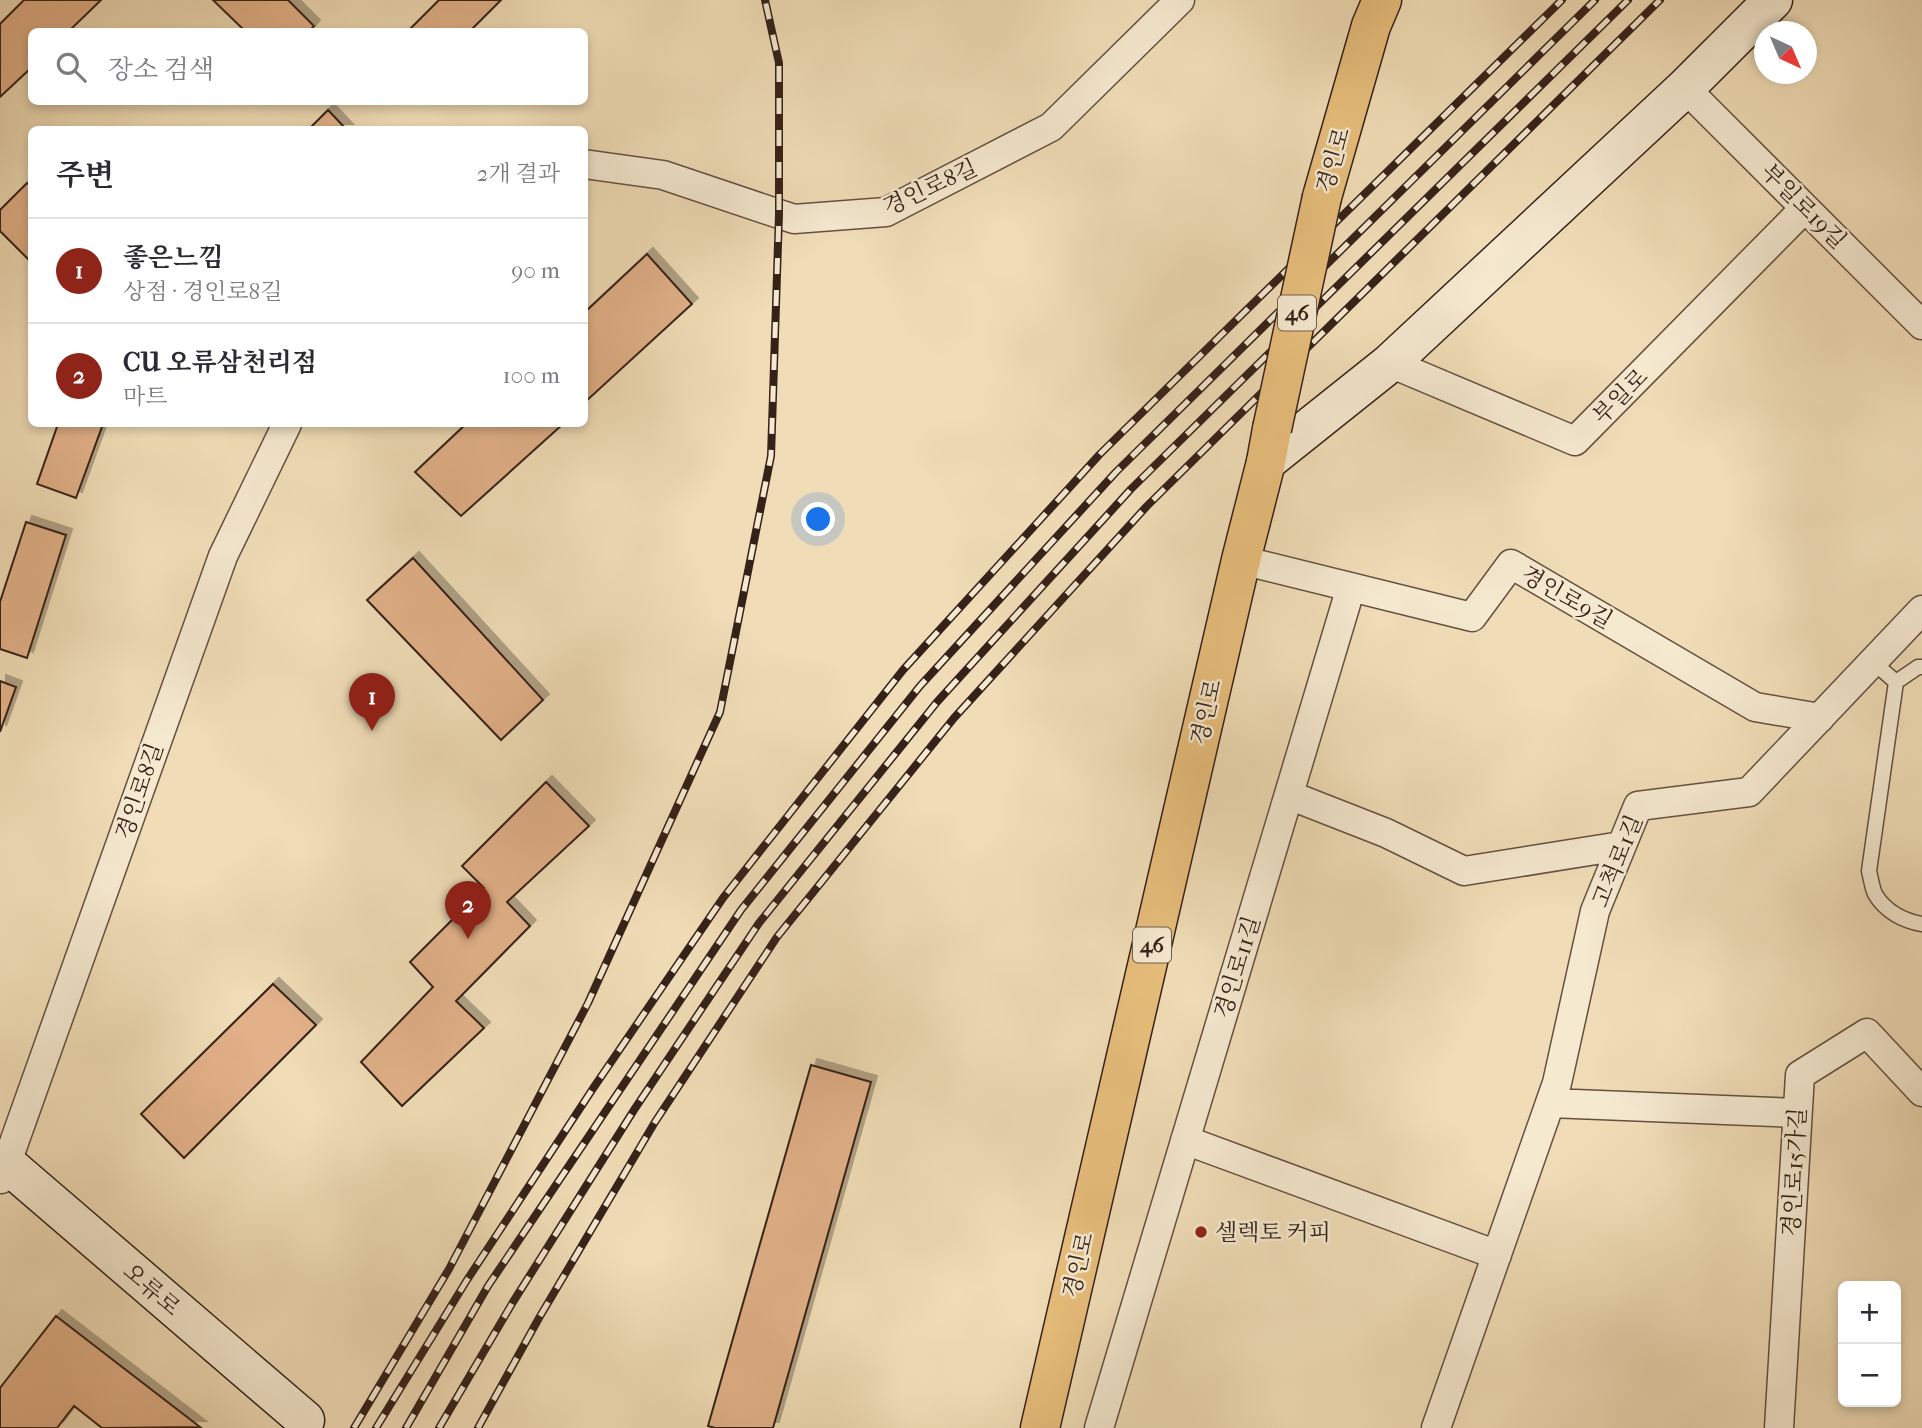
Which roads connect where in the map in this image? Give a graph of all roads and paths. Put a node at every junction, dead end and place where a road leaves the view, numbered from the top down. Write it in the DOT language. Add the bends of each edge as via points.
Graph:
graph roads {
  1 [pos="1180,0"];
  2 [pos="1382,0"];
  3 [pos="1773,0"];
  4 [pos="1685,88"];
  5 [pos="588,165"];
  6 [pos="1805,208"];
  7 [pos="1922,325"];
  8 [pos="1390,363"];
  9 [pos="287,427"];
  10 [pos="1269,445"];
  11 [pos="1241,560"];
  12 [pos="1351,587"];
  13 [pos="1922,610"];
  14 [pos="1873,662"];
  15 [pos="1922,667"];
  16 [pos="1896,682"];
  17 [pos="1820,718"];
  18 [pos="1289,795"];
  19 [pos="1621,846"];
  20 [pos="1922,924"];
  21 [pos="1922,1092"];
  22 [pos="1550,1103"];
  23 [pos="1797,1112"];
  24 [pos="1185,1140"];
  25 [pos="3,1168"];
  26 [pos="1497,1255"];
  27 [pos="304,1420"];
  28 [pos="1047,1426"];
  29 [pos="1099,1428"];
  30 [pos="1436,1428"];
  31 [pos="1779,1428"];
  1 -- 5 [label="street, 경인로8길" via="1052,127 886,212 794,219 663,175"];
  2 -- 10 [label="main road, 경인로 / 46, bridge" via="1322,197"];
  3 -- 4 [label="street"];
  4 -- 6 [label="street, 부일로19길"];
  4 -- 8 [label="street"];
  6 -- 7 [label="street, 부일로19길"];
  6 -- 8 [label="street, 부일로" via="1575,441"];
  8 -- 10 [label="street"];
  9 -- 25 [label="street, 경인로8길" via="223,556"];
  10 -- 11 [label="main road, 경인로 / 46"];
  11 -- 12 [label="street, 경인로9길"];
  11 -- 28 [label="main road, 경인로 / 46"];
  12 -- 17 [label="street, 경인로9길" via="1472,617 1511,564 1755,707"];
  12 -- 18 [label="street, 경인로11길"];
  13 -- 14 [label="street, 고척로1길"];
  14 -- 16 [label="lane"];
  14 -- 17 [label="street, 고척로1길"];
  15 -- 16 [label="lane"];
  16 -- 20 [label="lane" via="1870,871 1874,892 1886,908 1908,922"];
  17 -- 19 [label="street, 고척로1길" via="1749,792 1637,806"];
  18 -- 19 [label="street" via="1386,833 1464,871"];
  18 -- 24 [label="street, 경인로11길"];
  19 -- 22 [label="street, 고척로1길" via="1595,911"];
  21 -- 23 [label="street, 경인로15가길" via="1867,1033 1800,1074"];
  22 -- 23 [label="street"];
  22 -- 26 [label="street, 고척로1길"];
  23 -- 31 [label="street, 경인로15가길"];
  24 -- 26 [label="street"];
  24 -- 29 [label="street, 경인로11길"];
  25 -- 27 [label="street, 오류로"];
  26 -- 30 [label="street, 고척로1길"];
}
